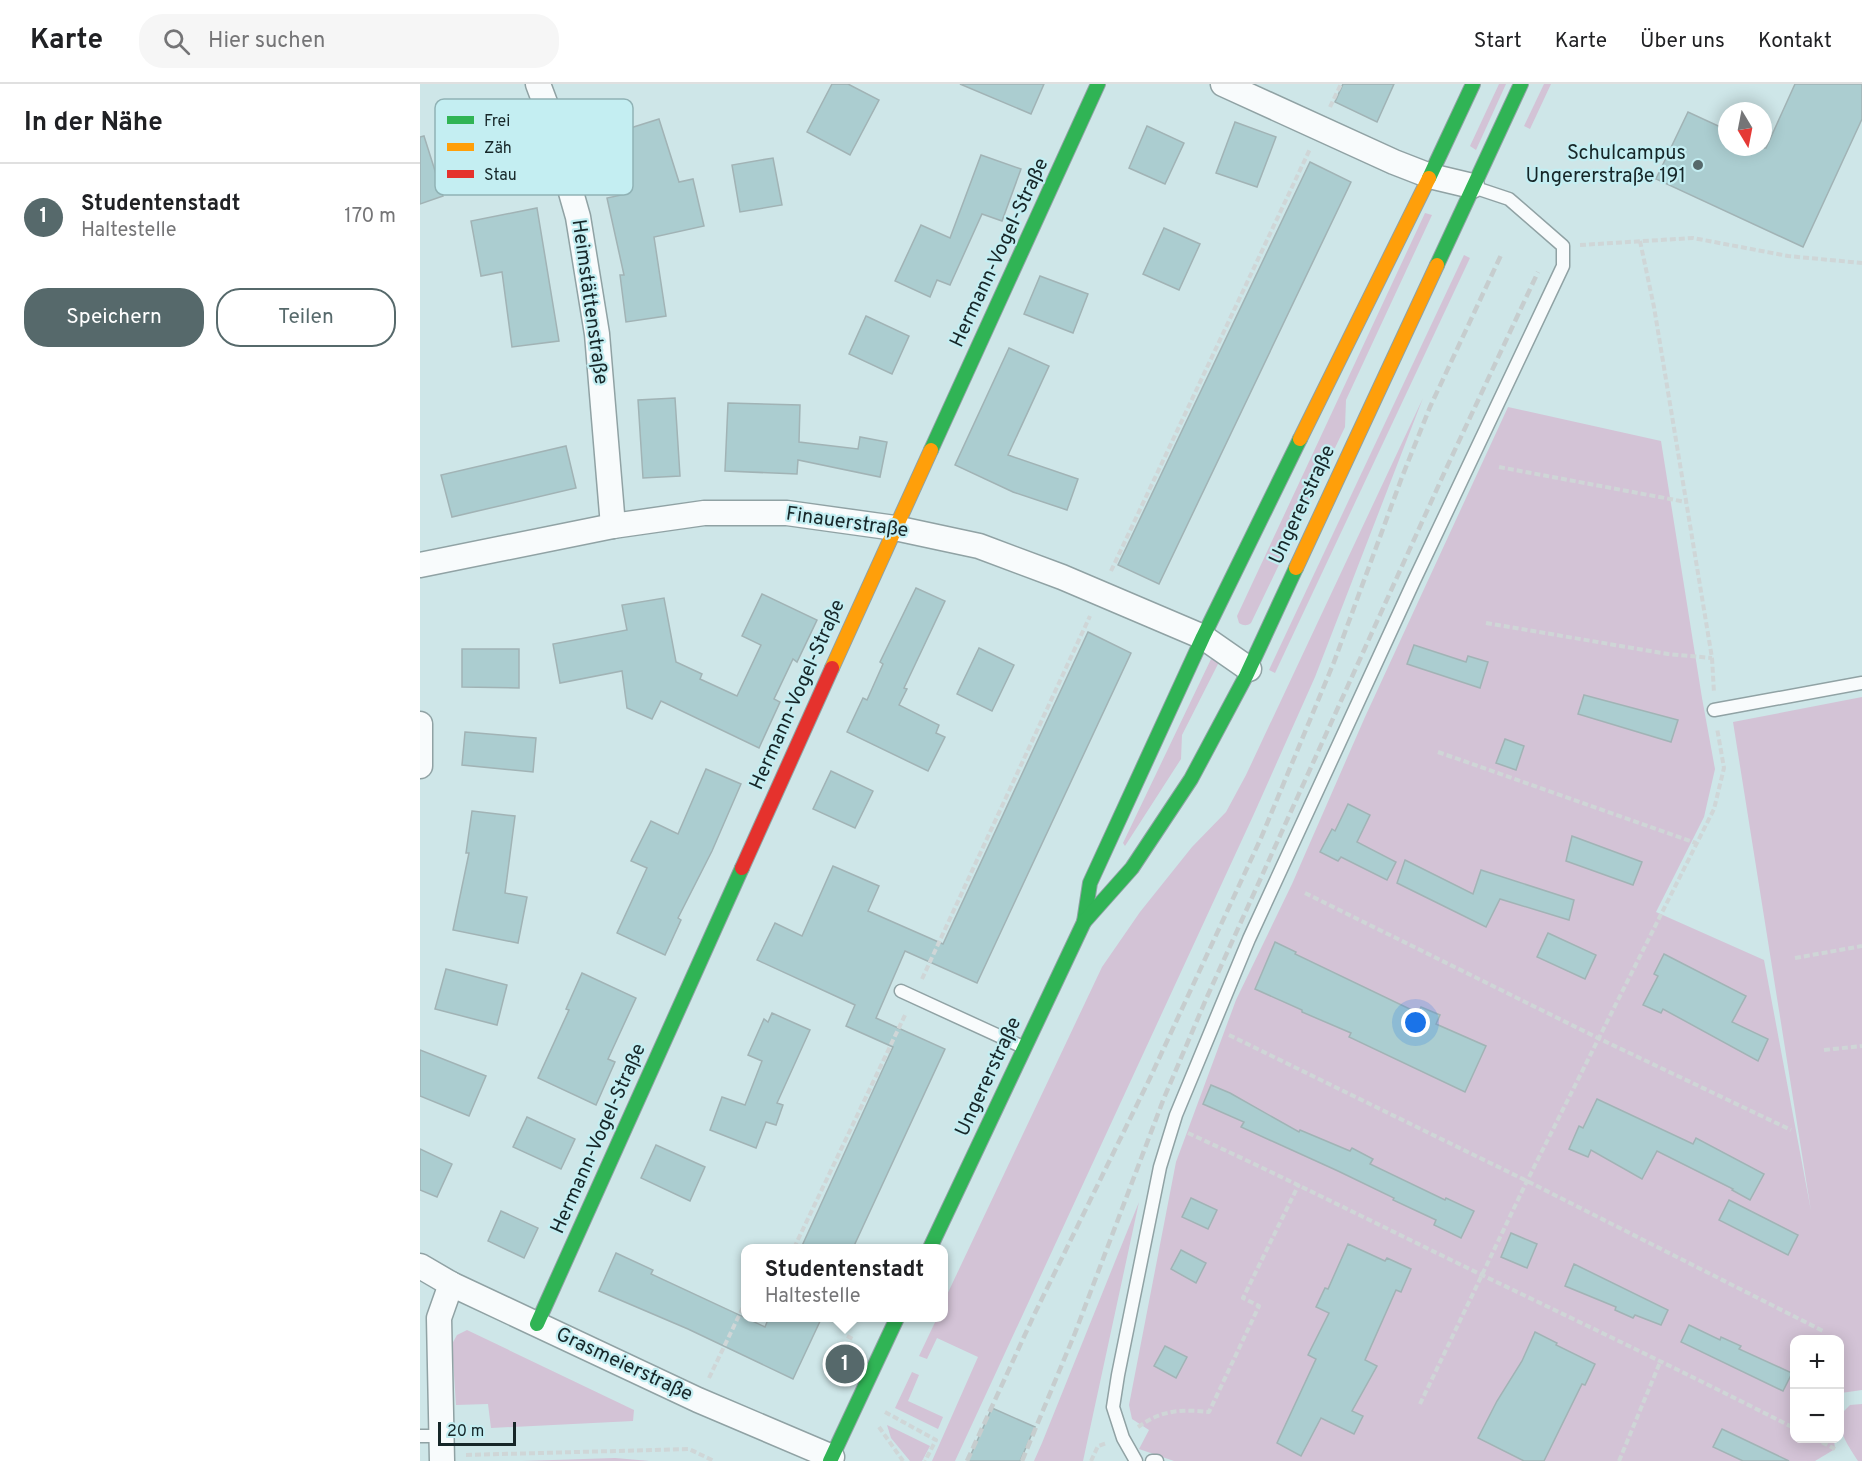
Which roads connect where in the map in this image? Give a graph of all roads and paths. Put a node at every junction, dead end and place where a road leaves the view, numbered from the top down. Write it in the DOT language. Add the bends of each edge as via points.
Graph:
graph roads {
  1 [pos="538,84"];
  2 [pos="1098,84"];
  3 [pos="1223,84"];
  4 [pos="1341,84"];
  5 [pos="1473,84"];
  6 [pos="1521,84"];
  7 [pos="544,99"];
  8 [pos="1320,128"];
  9 [pos="1430,176"];
  10 [pos="1472,186"];
  11 [pos="572,195"];
  12 [pos="1640,241"];
  13 [pos="1563,246"];
  14 [pos="1862,263"];
  15 [pos="1499,467"];
  16 [pos="1686,502"];
  17 [pos="613,526"];
  18 [pos="895,528"];
  19 [pos="420,565"];
  20 [pos="1101,593"];
  21 [pos="1486,623"];
  22 [pos="1203,637"];
  23 [pos="1712,658"];
  24 [pos="1249,669"];
  25 [pos="1862,683"];
  26 [pos="1714,710"];
  27 [pos="420,724"];
  28 [pos="1438,752"];
  29 [pos="420,766"];
  30 [pos="1696,843"];
  31 [pos="1305,893"];
  32 [pos="1084,922"];
  33 [pos="1862,946"];
  34 [pos="1795,958"];
  35 [pos="902,991"];
  36 [pos="914,996"];
  37 [pos="1212,1026"];
  38 [pos="1598,1038"];
  39 [pos="1862,1046"];
  40 [pos="1025,1048"];
  41 [pos="1824,1050"];
  42 [pos="1791,1130"];
  43 [pos="1186,1132"];
  44 [pos="1527,1181"];
  45 [pos="1299,1184"];
  46 [pos="796,1244"];
  47 [pos="932,1244"];
  48 [pos="420,1266"];
  49 [pos="1482,1275"];
  50 [pos="451,1284"];
  51 [pos="741,1311"];
  52 [pos="895,1322"];
  53 [pos="537,1324"];
  54 [pos="1825,1332"];
  55 [pos="847,1336"];
  56 [pos="853,1339"];
  57 [pos="1661,1360"];
  58 [pos="698,1400"];
  59 [pos="1420,1404"];
  60 [pos="884,1412"];
  61 [pos="879,1426"];
  62 [pos="1790,1426"];
  63 [pos="1123,1438"];
  64 [pos="1823,1443"];
  65 [pos="436,1447"];
  66 [pos="1834,1449"];
  67 [pos="835,1460"];
  68 [pos="714,1461"];
  69 [pos="903,1461"];
  70 [pos="925,1461"];
  71 [pos="1136,1461"];
  72 [pos="1152,1461"];
  73 [pos="1156,1461"];
  74 [pos="1619,1461"];
  1 -- 7 [label="street, Heimstättenstraße"];
  2 -- 18 [label="main road, Hermann-Vogel-Straße"];
  3 -- 8 [label="street"];
  4 -- 8 [label="path"];
  5 -- 9 [label="main road, Ungererstraße"];
  6 -- 10 [label="main road, Ungererstraße"];
  8 -- 9 [label="street"];
  8 -- 20 [label="path"];
  9 -- 10 [label="street"];
  9 -- 22 [label="main road, Ungererstraße"];
  10 -- 13 [label="lane" via="1509,199"];
  10 -- 24 [label="main road, Ungererstraße"];
  11 -- 17 [label="street, Heimstättenstraße" via="597,334"];
  12 -- 13 [label="path"];
  12 -- 14 [label="path" via="1693,238 1788,256"];
  12 -- 16 [label="path"];
  13 -- 37 [label="lane" via="1563,266 1289,852"];
  15 -- 16 [label="path"];
  16 -- 23 [label="path"];
  17 -- 18 [label="street, Finauerstraße" via="704,513 787,513"];
  17 -- 19 [label="street, Finauerstraße"];
  18 -- 20 [label="street, Finauerstraße" via="979,546"];
  18 -- 53 [label="main road, Hermann-Vogel-Straße"];
  20 -- 22 [label="street, Finauerstraße"];
  20 -- 36 [label="path"];
  21 -- 23 [label="path"];
  22 -- 24 [label="street, Finauerstraße"];
  22 -- 32 [label="main road, Ungererstraße" via="1090,883"];
  23 -- 26 [label="path"];
  24 -- 32 [label="main road, Ungererstraße" via="1191,779 1132,868"];
  25 -- 26 [label="lane"];
  26 -- 30 [label="path" via="1725,768 1714,809"];
  27 -- 29 [label="street"];
  28 -- 30 [label="path"];
  30 -- 38 [label="path"];
  31 -- 38 [label="path"];
  32 -- 40 [label="main road, Ungererstraße"];
  33 -- 34 [label="path"];
  35 -- 36 [label="lane"];
  36 -- 40 [label="lane"];
  36 -- 46 [label="path"];
  37 -- 44 [label="path"];
  37 -- 63 [label="lane" via="1160,1167 1113,1407"];
  38 -- 42 [label="path"];
  38 -- 44 [label="path"];
  39 -- 41 [label="path"];
  40 -- 47 [label="main road, Ungererstraße"];
  43 -- 45 [label="path"];
  44 -- 49 [label="path"];
  44 -- 54 [label="path"];
  45 -- 49 [label="path"];
  45 -- 63 [label="path" via="1243,1298 1259,1306 1209,1412 1181,1409 1151,1418"];
  48 -- 50 [label="street, Grasmeierstraße"];
  49 -- 57 [label="path"];
  49 -- 59 [label="path"];
  50 -- 53 [label="street, Grasmeierstraße"];
  50 -- 65 [label="street" via="439,1318"];
  51 -- 58 [label="path"];
  52 -- 67 [label="main road"];
  53 -- 58 [label="street, Grasmeierstraße"];
  55 -- 56 [label="path"];
  57 -- 62 [label="path"];
  57 -- 74 [label="path"];
  58 -- 67 [label="street, Grasmeierstraße"];
  60 -- 70 [label="path" via="936,1440"];
  61 -- 69 [label="path"];
  63 -- 71 [label="lane"];
  64 -- 66 [label="path"];
  65 -- 68 [label="path" via="689,1449"];
  72 -- 73 [label="lane"];
}
